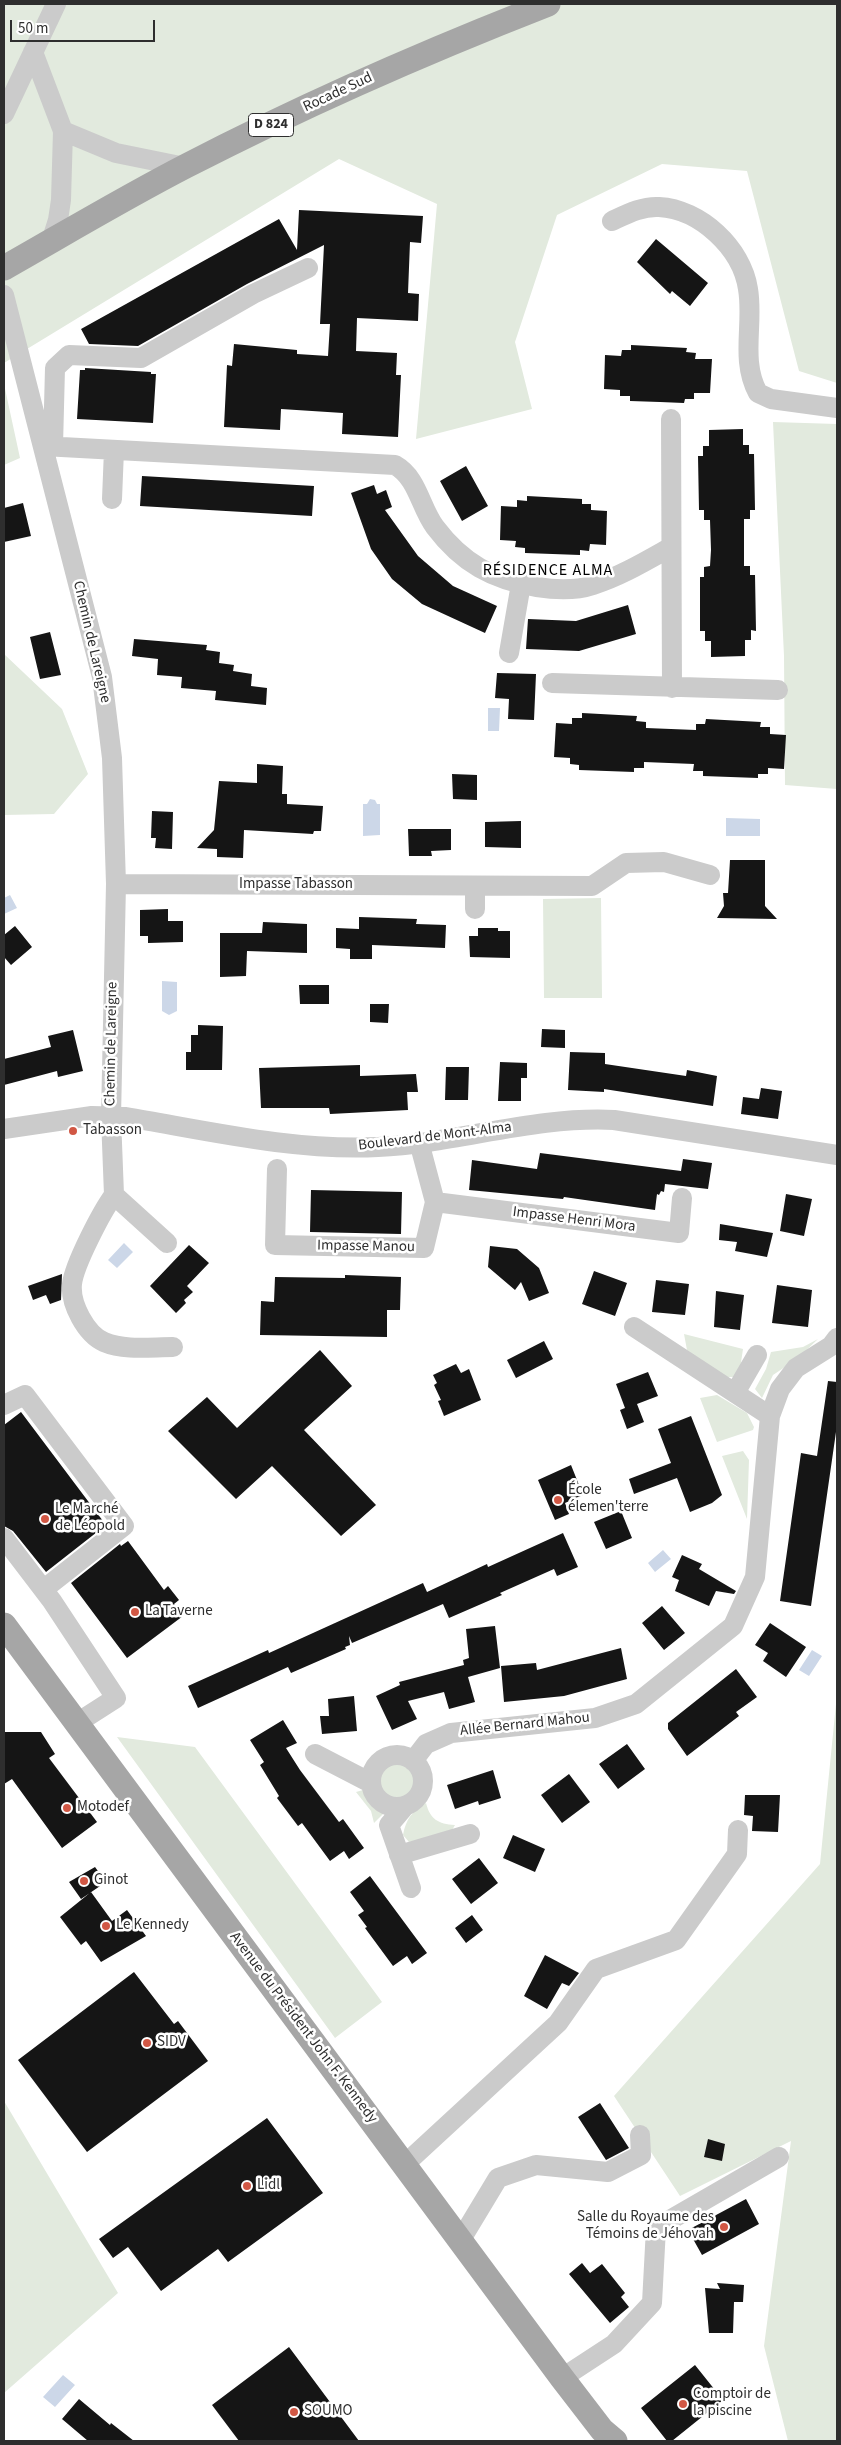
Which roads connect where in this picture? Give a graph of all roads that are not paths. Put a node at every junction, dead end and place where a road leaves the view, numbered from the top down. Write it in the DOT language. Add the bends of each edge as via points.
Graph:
graph roads {
  1 [pos="56,4"];
  2 [pos="548,4"];
  3 [pos="34,52"];
  4 [pos="4,114"];
  5 [pos="63,131"];
  6 [pos="185,167"];
  7 [pos="612,221"];
  8 [pos="51,242"];
  9 [pos="4,268"];
  10 [pos="308,268"];
  11 [pos="4,295"];
  12 [pos="837,408"];
  13 [pos="671,420"];
  14 [pos="48,446"];
  15 [pos="114,450"];
  16 [pos="112,498"];
  17 [pos="672,547"];
  18 [pos="521,584"];
  19 [pos="509,653"];
  20 [pos="552,683"];
  21 [pos="672,688"];
  22 [pos="778,690"];
  23 [pos="710,875"];
  24 [pos="116,884"];
  25 [pos="475,887"];
  26 [pos="475,909"];
  27 [pos="111,1116"];
  28 [pos="4,1129"];
  29 [pos="419,1142"];
  30 [pos="837,1155"];
  31 [pos="277,1169"];
  32 [pos="114,1195"];
  33 [pos="682,1198"];
  34 [pos="435,1202"];
  35 [pos="167,1243"];
  36 [pos="634,1327"];
  37 [pos="837,1338"];
  38 [pos="172,1348"];
  39 [pos="757,1356"];
  40 [pos="735,1393"];
  41 [pos="4,1405"];
  42 [pos="770,1416"];
  43 [pos="4,1538"];
  44 [pos="44,1589"];
  45 [pos="4,1624"];
  46 [pos="77,1723"];
  47 [pos="314,1754"];
  48 [pos="413,1761"];
  49 [pos="371,1783"];
  50 [pos="405,1806"];
  51 [pos="738,1830"];
  52 [pos="470,1834"];
  53 [pos="398,1855"];
  54 [pos="411,1888"];
  55 [pos="640,2135"];
  56 [pos="779,2157"];
  57 [pos="404,2165"];
  58 [pos="460,2241"];
  59 [pos="562,2378"];
  60 [pos="608,2438"];
  1 -- 3 [label="street"];
  2 -- 6 [label="main road, Rocade Sud / D 824" via="432,50"];
  3 -- 4 [label="street"];
  3 -- 5 [label="street"];
  5 -- 6 [label="street" via="116,153"];
  5 -- 8 [label="street" via="61,200"];
  6 -- 8 [label="main road, Rocade Sud / D 824"];
  7 -- 12 [label="street" via="640,209 658,207 677,210 714,231 741,264 748,289 748,351 751,375 758,393 771,399"];
  8 -- 9 [label="main road, Rocade Sud / D 824"];
  10 -- 14 [label="street" via="254,294 141,358 69,355 55,368"];
  11 -- 14 [label="street, Chemin de Lareigne"];
  13 -- 17 [label="street"];
  14 -- 15 [label="street"];
  14 -- 24 [label="street, Chemin de Lareigne" via="102,677 112,758"];
  15 -- 16 [label="street"];
  15 -- 18 [label="street" via="395,464 412,479 431,522 450,545 488,574"];
  17 -- 18 [label="street" via="633,569 592,585 554,589"];
  17 -- 21 [label="street"];
  18 -- 19 [label="street"];
  20 -- 21 [label="street"];
  21 -- 22 [label="street"];
  23 -- 25 [label="street, Impasse Tabasson" via="664,862 626,863 592,886"];
  24 -- 25 [label="street, Impasse Tabasson"];
  24 -- 27 [label="street, Chemin de Lareigne"];
  25 -- 26 [label="street"];
  27 -- 28 [label="street, Boulevard de Mont-Alma"];
  27 -- 29 [label="street, Boulevard de Mont-Alma" via="289,1144 380,1147"];
  27 -- 32 [label="street, Chemin de Lareigne"];
  29 -- 30 [label="street, Boulevard de Mont-Alma" via="556,1120 593,1119"];
  29 -- 34 [label="street, Impasse Manou"];
  31 -- 34 [label="street, Impasse Manou" via="275,1245 424,1248"];
  32 -- 35 [label="street"];
  32 -- 38 [label="street" via="102,1210 72,1285 79,1319 103,1341 123,1347"];
  33 -- 34 [label="street, Impasse Henri Mora" via="679,1233"];
  36 -- 40 [label="street"];
  37 -- 42 [label="street, Allée Bernard Mahou" via="831,1346 796,1368 780,1389"];
  39 -- 40 [label="street"];
  40 -- 42 [label="street"];
  41 -- 44 [label="street" via="25,1395 124,1526"];
  42 -- 48 [label="street, Allée Bernard Mahou" via="755,1578 732,1626 636,1704 595,1718 451,1733 426,1744"];
  43 -- 44 [label="street"];
  44 -- 46 [label="street" via="116,1698"];
  45 -- 46 [label="main road, Avenue du Président John F. Kennedy"];
  46 -- 57 [label="main road, Avenue du Président John F. Kennedy"];
  47 -- 49 [label="street"];
  48 -- 49 [label="street" via="397,1756 381,1760 372,1774"];
  48 -- 50 [label="street" via="422,1774 422,1790"];
  49 -- 50 [label="street" via="382,1803"];
  50 -- 53 [label="street" via="389,1826"];
  51 -- 57 [label="street" via="737,1854 676,1940 596,1969 558,2023"];
  52 -- 53 [label="street"];
  53 -- 54 [label="street"];
  55 -- 58 [label="street" via="641,2155 608,2172 536,2165 498,2178"];
  56 -- 59 [label="street" via="656,2228 652,2303 614,2344"];
  57 -- 58 [label="main road, Avenue du Président John F. Kennedy"];
  58 -- 59 [label="main road, Avenue du Président John F. Kennedy"];
  59 -- 60 [label="main road, Avenue du Président John F. Kennedy"];
}
